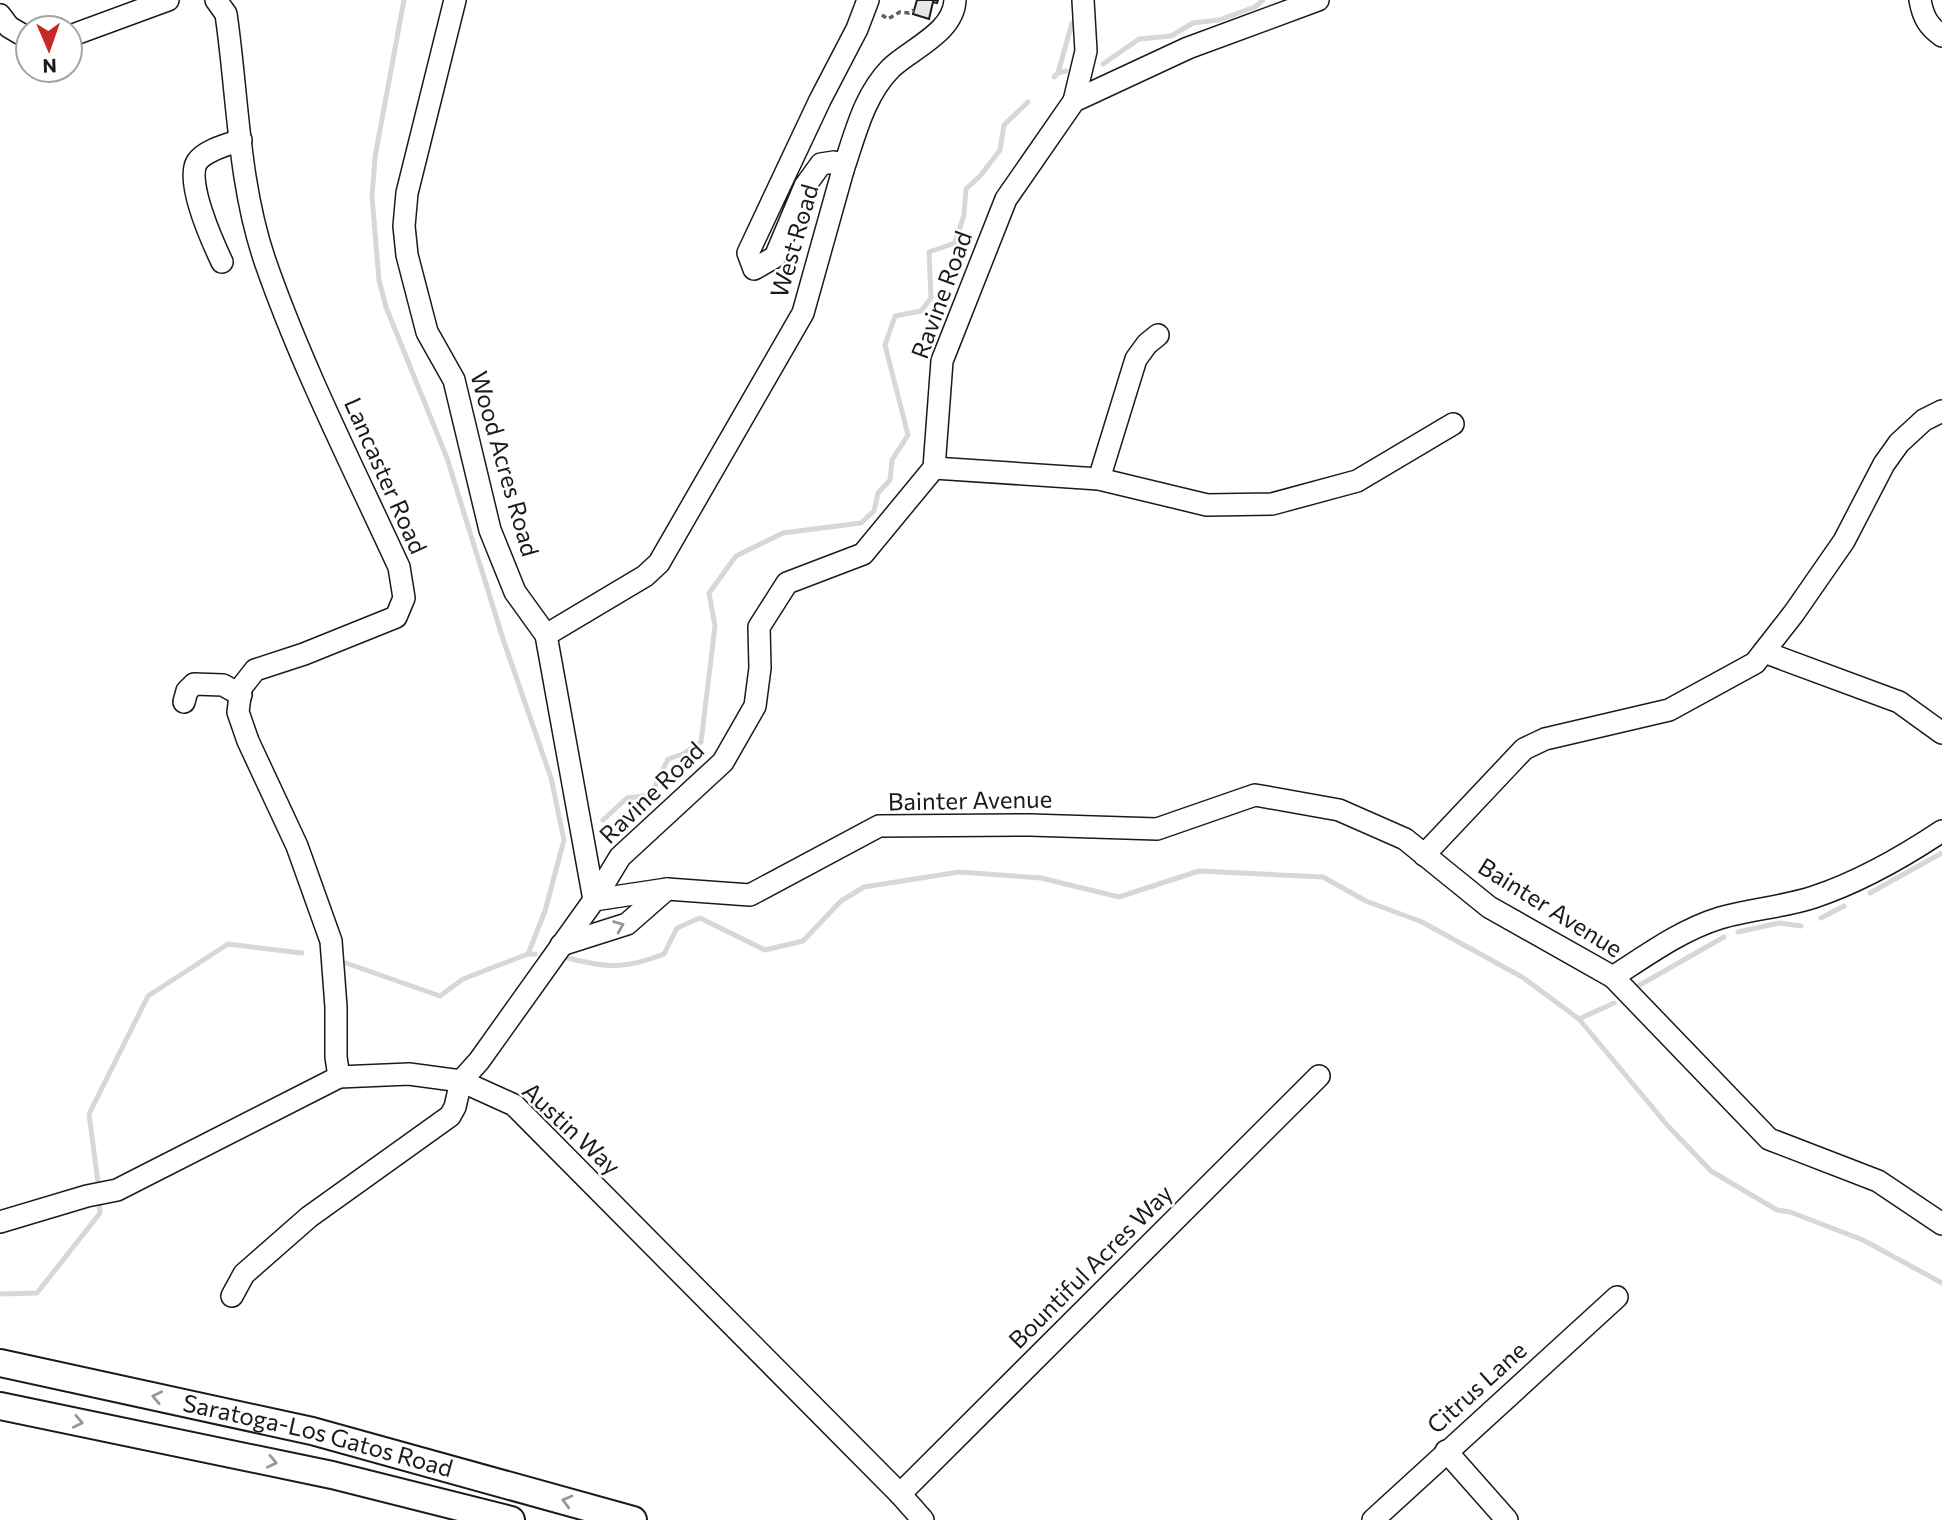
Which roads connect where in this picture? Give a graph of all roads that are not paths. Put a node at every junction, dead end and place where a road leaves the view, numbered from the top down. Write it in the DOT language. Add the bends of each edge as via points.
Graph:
graph roads {
  1 [pos="168,0"];
  2 [pos="216,0"];
  3 [pos="454,0"];
  4 [pos="955,0"];
  5 [pos="1083,0"];
  6 [pos="1318,0"];
  7 [pos="1920,0"];
  8 [pos="867,4"];
  9 [pos="0,15"];
  10 [pos="14,30"];
  11 [pos="84,31"];
  12 [pos="1942,36"];
  13 [pos="1074,101"];
  14 [pos="241,139"];
  15 [pos="843,170"];
  16 [pos="222,261"];
  17 [pos="1158,335"];
  18 [pos="1942,411"];
  19 [pos="1445,428"];
  20 [pos="934,468"];
  21 [pos="1099,479"];
  22 [pos="546,635"];
  23 [pos="1764,652"];
  24 [pos="240,695"];
  25 [pos="184,702"];
  26 [pos="1942,733"];
  27 [pos="1942,831"];
  28 [pos="1424,855"];
  29 [pos="667,889"];
  30 [pos="594,900"];
  31 [pos="561,945"];
  32 [pos="1613,977"];
  33 [pos="1319,1076"];
  34 [pos="339,1077"];
  35 [pos="461,1081"];
  36 [pos="0,1222"];
  37 [pos="1942,1224"];
  38 [pos="232,1296"];
  39 [pos="1616,1297"];
  40 [pos="0,1363"];
  41 [pos="0,1406"];
  42 [pos="1446,1451"];
  43 [pos="900,1494"];
  44 [pos="511,1520"];
  45 [pos="633,1520"];
  46 [pos="923,1520"];
  47 [pos="1373,1520"];
  48 [pos="1507,1520"];
  1 -- 11 [label="street"];
  2 -- 14 [label="street, Lancaster Road" via="226,15"];
  3 -- 22 [label="street, Wood Acres Road" via="407,193 407,255 427,332 454,380 490,530 516,592"];
  4 -- 15 [label="street" via="941,29 890,69 870,95"];
  5 -- 13 [label="street" via="1086,51"];
  6 -- 13 [label="street" via="1188,48"];
  7 -- 12 [label="street" via="1923,16"];
  8 -- 15 [label="street, West Road" via="748,253 754,269 775,257 805,186 821,164 834,162"];
  9 -- 10 [label="street"];
  13 -- 20 [label="street, Ravine Road" via="1006,199 942,361"];
  14 -- 16 [label="street" via="208,153 195,165 204,222"];
  14 -- 24 [label="street, Lancaster Road" via="265,260 312,379 399,568 404,598 396,617 255,670"];
  15 -- 22 [label="street, West Road" via="803,313 659,563"];
  17 -- 21 [label="street" via="1136,359"];
  18 -- 23 [label="street" via="1924,420 1899,443 1844,541"];
  19 -- 21 [label="street" via="1356,481 1272,504 1207,505"];
  20 -- 21 [label="street"];
  20 -- 30 [label="street, Ravine Road" via="863,554 787,583 760,627 755,706 723,762 620,857"];
  22 -- 30 [label="street, Wood Acres Road"];
  23 -- 26 [label="street" via="1899,702"];
  23 -- 28 [label="street" via="1755,663 1669,710 1524,748"];
  24 -- 25 [label="street" via="223,685 194,684"];
  24 -- 34 [label="street" via="238,712 248,741 298,846 331,942"];
  27 -- 32 [label="street" via="1909,853 1813,897 1720,918 1678,935"];
  28 -- 29 [label="street, Bainter Avenue" via="1405,839 1339,810 1255,794 1157,829 879,826 750,895"];
  28 -- 32 [label="street, Bainter Avenue" via="1489,907"];
  29 -- 30 [label="street, Bainter Avenue"];
  31 -- 29 [label="street, one-way" via="627,924"];
  30 -- 31 [label="street"];
  31 -- 35 [label="street"];
  32 -- 37 [label="street, Bainter Avenue" via="1769,1139 1878,1181"];
  33 -- 43 [label="street, Bountiful Acres Way"];
  34 -- 35 [label="street, Austin Way" via="409,1074"];
  34 -- 36 [label="street, Austin Way" via="117,1190"];
  35 -- 38 [label="street" via="450,1116 309,1217 244,1274"];
  35 -- 43 [label="street, Austin Way" via="514,1105"];
  39 -- 42 [label="street, Citrus Lane"];
  45 -- 40 [label="main road, Saratoga-Los Gatos Road, one-way" via="312,1431"];
  41 -- 44 [label="main road, Saratoga-Los Gatos Road, one-way" via="332,1475"];
  42 -- 47 [label="street, Citrus Lane"];
  42 -- 48 [label="street"];
  43 -- 46 [label="street, Austin Way"];
}
